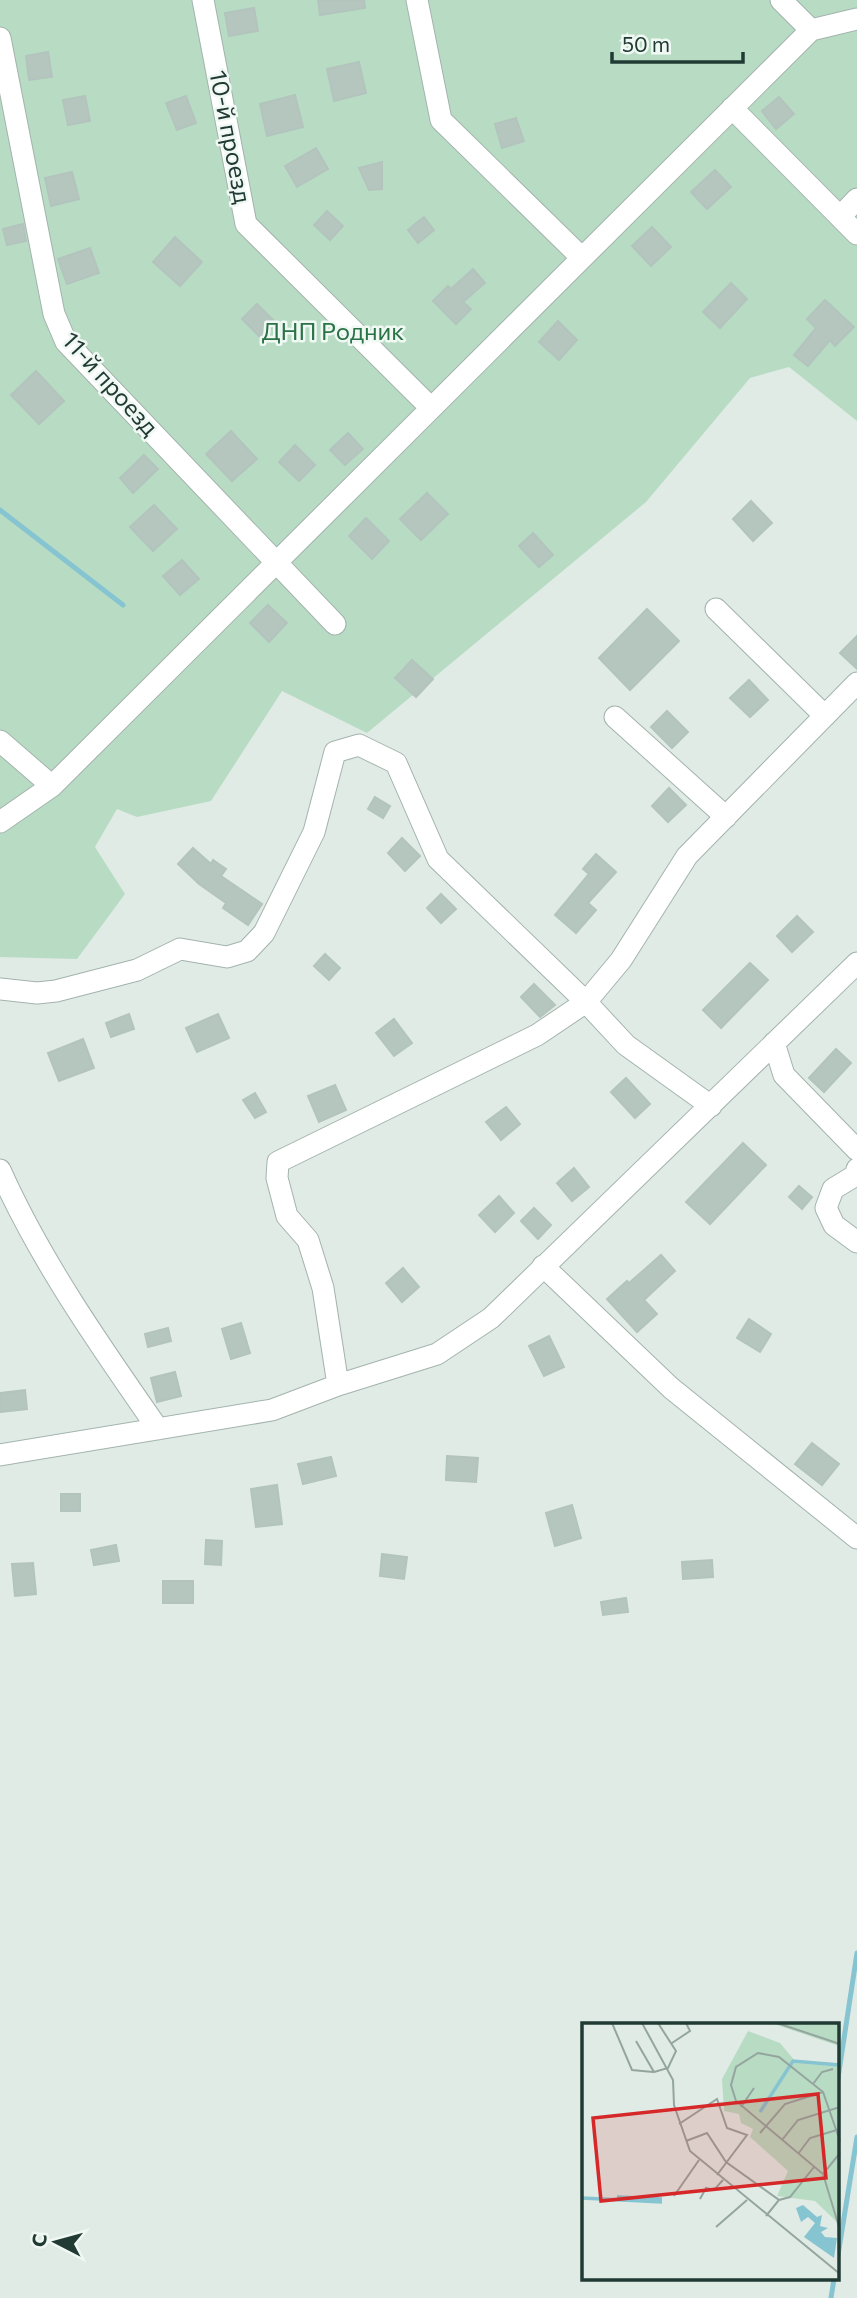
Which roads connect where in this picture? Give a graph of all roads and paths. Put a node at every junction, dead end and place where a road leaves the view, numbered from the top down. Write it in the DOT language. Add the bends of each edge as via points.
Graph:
graph roads {
  1 [pos="203,0"];
  2 [pos="417,0"];
  3 [pos="781,0"];
  4 [pos="857,19"];
  5 [pos="811,30"];
  6 [pos="0,38"];
  7 [pos="732,108"];
  8 [pos="857,199"];
  9 [pos="840,217"];
  10 [pos="857,234"];
  11 [pos="582,258"];
  12 [pos="430,408"];
  13 [pos="276,562"];
  14 [pos="716,610"];
  15 [pos="335,624"];
  16 [pos="857,683"];
  17 [pos="825,716"];
  18 [pos="615,717"];
  19 [pos="0,741"];
  20 [pos="52,786"];
  21 [pos="726,817"];
  22 [pos="0,822"];
  23 [pos="857,963"];
  24 [pos="0,989"];
  25 [pos="586,1002"];
  26 [pos="774,1043"];
  27 [pos="711,1106"];
  28 [pos="857,1150"];
  29 [pos="857,1169"];
  30 [pos="0,1170"];
  31 [pos="857,1242"];
  32 [pos="543,1266"];
  33 [pos="338,1385"];
  34 [pos="158,1429"];
  35 [pos="0,1455"];
  36 [pos="857,1538"];
  1 -- 12 [label="street, 10-й проезд" via="246,224"];
  2 -- 11 [label="street" via="441,120"];
  3 -- 5 [label="street"];
  4 -- 5 [label="street"];
  5 -- 7 [label="street"];
  6 -- 13 [label="street, 11-й проезд" via="54,314 66,342"];
  7 -- 9 [label="street"];
  7 -- 11 [label="street"];
  8 -- 9 [label="street"];
  9 -- 10 [label="street"];
  11 -- 12 [label="street"];
  12 -- 13 [label="street"];
  13 -- 15 [label="street, 11-й проезд"];
  13 -- 20 [label="street"];
  14 -- 17 [label="street"];
  16 -- 17 [label="street"];
  17 -- 21 [label="street"];
  18 -- 21 [label="street"];
  19 -- 20 [label="street"];
  20 -- 22 [label="street"];
  21 -- 25 [label="street" via="687,856 621,960"];
  23 -- 26 [label="street"];
  24 -- 25 [label="street" via="56,991 137,970 180,949 227,957 247,951 264,933 314,832 335,752 359,746 396,763 438,859"];
  25 -- 27 [label="street" via="626,1045"];
  25 -- 33 [label="street" via="537,1035 278,1162 286,1216 308,1240 323,1288"];
  26 -- 27 [label="street"];
  26 -- 28 [label="street" via="784,1075"];
  27 -- 32 [label="street"];
  29 -- 31 [label="street" via="856,1175 833,1189 826,1208 834,1225"];
  30 -- 34 [label="street" via="16,1207 94,1336"];
  32 -- 33 [label="street" via="491,1318 437,1354"];
  32 -- 36 [label="street" via="671,1388"];
  33 -- 34 [label="street" via="272,1410"];
  34 -- 35 [label="street"];
}
